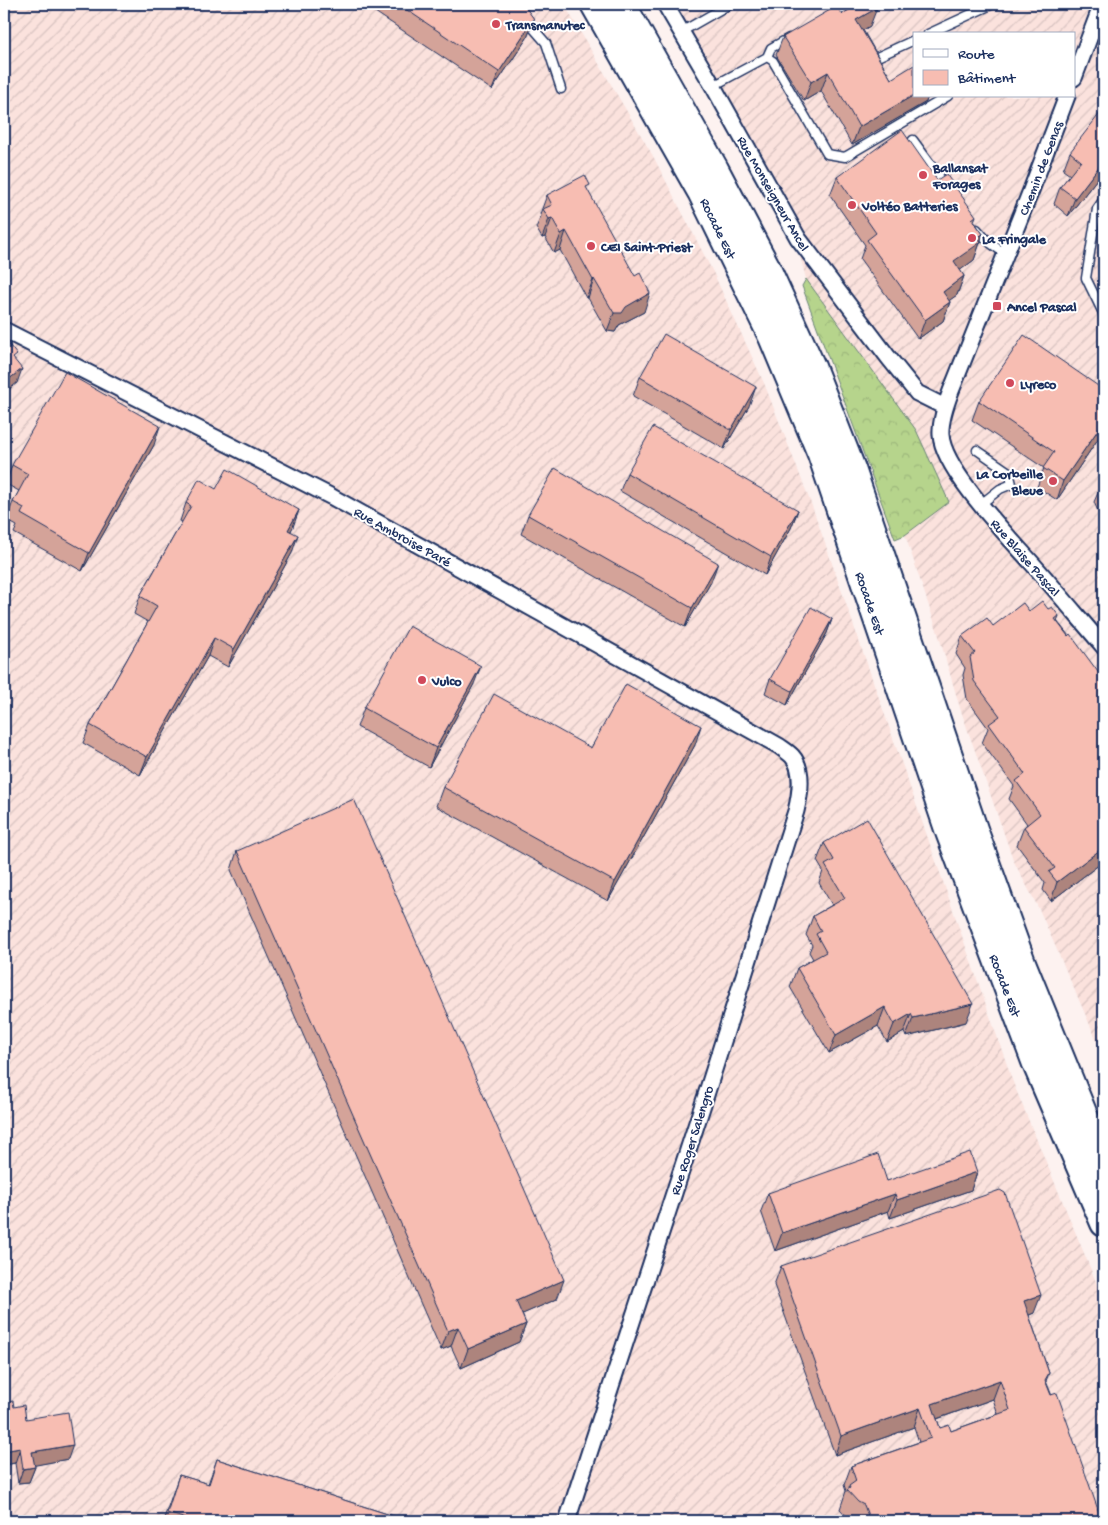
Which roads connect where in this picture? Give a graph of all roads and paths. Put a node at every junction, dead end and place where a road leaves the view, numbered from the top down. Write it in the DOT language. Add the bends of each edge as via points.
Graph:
graph roads {
  1 [pos="594,4"];
  2 [pos="622,4"];
  3 [pos="665,4"];
  4 [pos="730,4"];
  5 [pos="850,4"];
  6 [pos="993,4"];
  7 [pos="1102,4"];
  8 [pos="523,16"];
  9 [pos="826,17"];
  10 [pos="681,32"];
  11 [pos="932,32"];
  12 [pos="795,35"];
  13 [pos="913,40"];
  14 [pos="767,57"];
  15 [pos="875,58"];
  16 [pos="1076,73"];
  17 [pos="713,86"];
  18 [pos="561,89"];
  19 [pos="945,98"];
  20 [pos="1066,98"];
  21 [pos="913,140"];
  22 [pos="951,192"];
  23 [pos="1104,199"];
  24 [pos="973,222"];
  25 [pos="1006,253"];
  26 [pos="1104,315"];
  27 [pos="4,330"];
  28 [pos="945,407"];
  29 [pos="977,450"];
  30 [pos="981,504"];
  31 [pos="1104,647"];
  32 [pos="793,757"];
  33 [pos="1023,965"];
  34 [pos="1104,1126"];
  35 [pos="1104,1164"];
  36 [pos="1104,1223"];
  37 [pos="567,1521"];
  1 -- 36 [label="highway, Rocade Est" via="701,192 784,364 821,454 956,850 1036,1064"];
  2 -- 33 [label="highway, Rocade Est" via="716,169 765,264 812,367 852,468"];
  3 -- 10 [label="street, Rue Monseigneur Ancel"];
  4 -- 10 [label="lane"];
  5 -- 9 [label="lane"];
  6 -- 11 [label="lane"];
  7 -- 16 [label="street"];
  8 -- 18 [label="lane" via="546,43"];
  10 -- 17 [label="street, Rue Monseigneur Ancel"];
  12 -- 14 [label="lane" via="771,48"];
  13 -- 15 [label="lane"];
  14 -- 17 [label="lane"];
  14 -- 19 [label="lane" via="773,61 827,154 845,157"];
  17 -- 28 [label="street, Rue Monseigneur Ancel" via="798,238 917,393"];
  20 -- 25 [label="street, Chemin de Genas"];
  21 -- 22 [label="lane"];
  23 -- 26 [label="lane" via="1097,209 1086,278"];
  24 -- 25 [label="lane" via="984,237"];
  25 -- 28 [label="street, Chemin de Genas"];
  27 -- 32 [label="street, Rue Ambroise Paré" via="332,497 779,746"];
  28 -- 30 [label="street, Rue Blaise Pascal" via="941,435 945,453"];
  29 -- 30 [label="lane" via="1009,472 1012,484"];
  30 -- 31 [label="street, Rue Blaise Pascal"];
  32 -- 37 [label="street, Rue Roger Salengro" via="799,772 801,793 796,810"];
  33 -- 34 [label="highway" via="1042,979"];
  33 -- 35 [label="highway, Rocade Est"];
}
